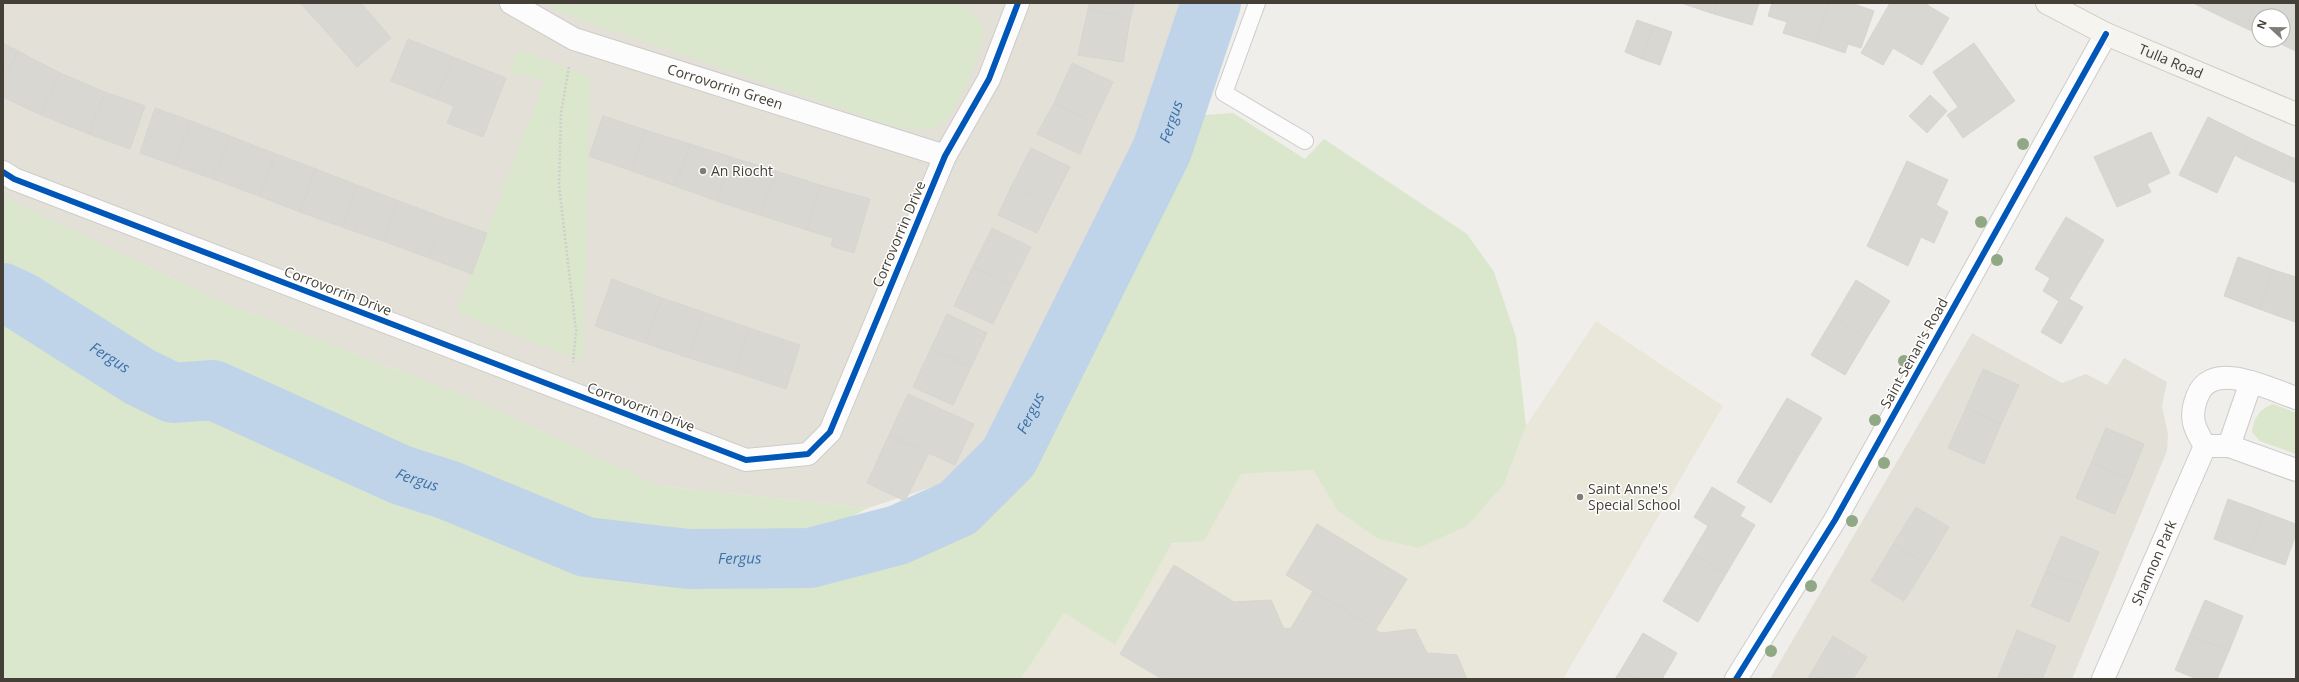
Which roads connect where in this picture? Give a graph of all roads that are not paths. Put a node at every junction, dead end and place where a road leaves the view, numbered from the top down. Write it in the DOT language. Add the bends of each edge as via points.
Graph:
graph roads {
  1 [pos="511,3"];
  2 [pos="1018,3"];
  3 [pos="1257,3"];
  4 [pos="2047,3"];
  5 [pos="2106,34"];
  6 [pos="2296,114"];
  7 [pos="1305,141"];
  8 [pos="945,156"];
  9 [pos="3,172"];
  10 [pos="2251,382"];
  11 [pos="2296,398"];
  12 [pos="2205,446"];
  13 [pos="2229,446"];
  14 [pos="2296,470"];
  15 [pos="1736,679"];
  16 [pos="2103,679"];
  1 -- 8 [label="street, Corrovorrin Green" via="574,39"];
  2 -- 8 [label="street, Corrovorrin Drive" via="989,79"];
  3 -- 7 [label="lane" via="1224,93"];
  4 -- 5 [label="main road, Tulla Road"];
  5 -- 6 [label="main road, Tulla Road"];
  5 -- 15 [label="street, Saint Senan's Road" via="1835,520"];
  8 -- 9 [label="street, Corrovorrin Drive" via="830,432 808,454 746,460 21,182"];
  10 -- 11 [label="street"];
  10 -- 12 [label="street" via="2233,378 2214,379 2200,388 2192,411 2195,430"];
  10 -- 13 [label="street"];
  12 -- 13 [label="street"];
  12 -- 16 [label="street, Shannon Park"];
  13 -- 14 [label="street"];
}
